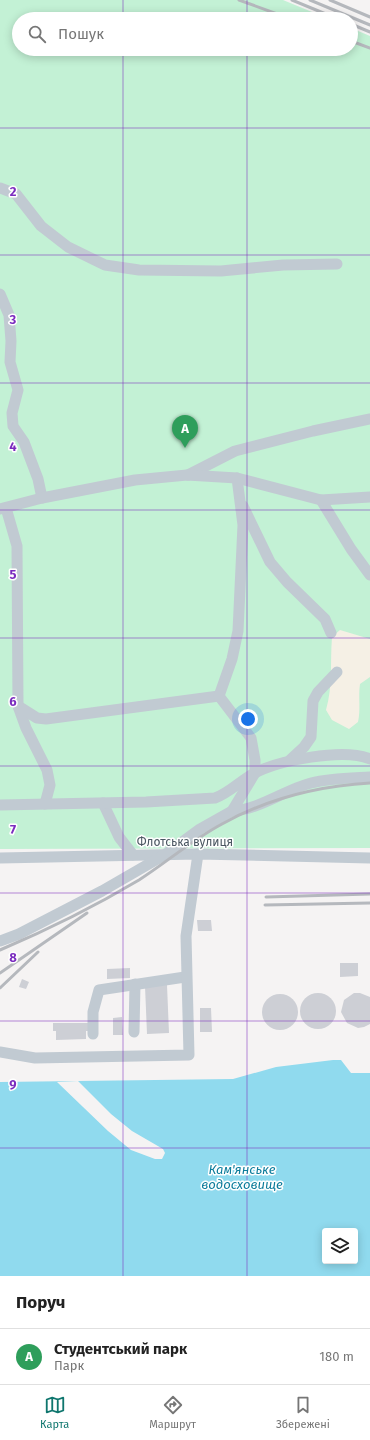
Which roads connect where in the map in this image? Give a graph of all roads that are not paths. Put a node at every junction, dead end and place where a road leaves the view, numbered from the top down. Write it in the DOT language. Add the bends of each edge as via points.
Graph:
graph roads {
  1 [pos="0,188"];
  2 [pos="337,264"];
  3 [pos="0,294"];
  4 [pos="370,419"];
  5 [pos="187,475"];
  6 [pos="237,478"];
  7 [pos="370,497"];
  8 [pos="42,498"];
  9 [pos="321,500"];
  10 [pos="241,502"];
  11 [pos="3,508"];
  12 [pos="370,575"];
  13 [pos="331,633"];
  14 [pos="337,672"];
  15 [pos="219,696"];
  16 [pos="18,706"];
  17 [pos="370,759"];
  18 [pos="290,761"];
  19 [pos="254,773"];
  20 [pos="370,777"];
  21 [pos="103,803"];
  22 [pos="45,804"];
  23 [pos="0,805"];
  24 [pos="232,812"];
  25 [pos="166,854"];
  26 [pos="198,854"];
  27 [pos="133,855"];
  28 [pos="0,858"];
  29 [pos="370,858"];
  30 [pos="0,942"];
  31 [pos="186,977"];
  32 [pos="135,984"];
  33 [pos="134,1032"];
  34 [pos="92,1034"];
  35 [pos="0,1052"];
  1 -- 2 [label="street" via="16,194 41,226 68,247 105,264 139,270 221,271 283,265"];
  3 -- 8 [label="street" via="9,315 10,362 18,390 12,413 12,426 24,442 38,479"];
  4 -- 5 [label="street" via="235,451"];
  5 -- 6 [label="street"];
  5 -- 8 [label="street" via="135,480"];
  6 -- 9 [label="street"];
  6 -- 10 [label="street"];
  7 -- 9 [label="street"];
  8 -- 11 [label="street"];
  9 -- 12 [label="street"];
  10 -- 13 [label="street" via="270,562 325,619"];
  10 -- 15 [label="street" via="243,525 238,631 232,659"];
  11 -- 16 [label="street" via="17,546"];
  14 -- 18 [label="street" via="312,701 311,737"];
  15 -- 16 [label="street" via="46,719 37,718"];
  15 -- 19 [label="street" via="251,738 256,760"];
  16 -- 22 [label="street" via="47,770 50,785"];
  17 -- 18 [label="street" via="364,756 336,756"];
  18 -- 19 [label="street" via="274,764"];
  19 -- 21 [label="street" via="215,798"];
  19 -- 24 [label="street"];
  20 -- 24 [label="street" via="311,783 245,810"];
  21 -- 22 [label="street"];
  21 -- 27 [label="street" via="119,837"];
  22 -- 23 [label="street"];
  24 -- 25 [label="street" via="200,829"];
  25 -- 26 [label="street, Флотська вулиця"];
  25 -- 27 [label="street, Флотська вулиця"];
  25 -- 30 [label="street" via="102,891"];
  26 -- 29 [label="street, Флотська вулиця"];
  26 -- 31 [label="street" via="186,936"];
  27 -- 28 [label="street, Флотська вулиця"];
  31 -- 32 [label="street"];
  31 -- 35 [label="street" via="189,1055 35,1058"];
  32 -- 33 [label="street"];
  32 -- 34 [label="street" via="99,990 93,1012"];
}
